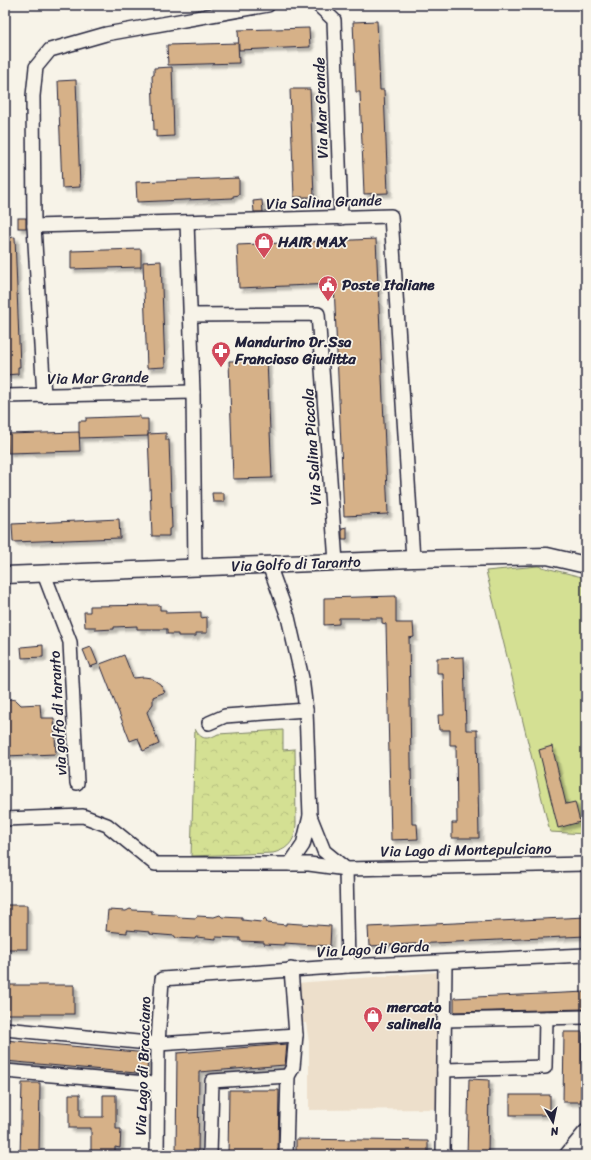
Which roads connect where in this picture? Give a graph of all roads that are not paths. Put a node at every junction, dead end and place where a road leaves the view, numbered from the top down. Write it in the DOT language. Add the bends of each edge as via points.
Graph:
graph roads {
  1 [pos="268,5"];
  2 [pos="318,5"];
  3 [pos="341,218"];
  4 [pos="188,222"];
  5 [pos="34,226"];
  6 [pos="190,315"];
  7 [pos="193,392"];
  8 [pos="5,396"];
  9 [pos="44,396"];
  10 [pos="413,559"];
  11 [pos="336,562"];
  12 [pos="269,565"];
  13 [pos="586,565"];
  14 [pos="195,567"];
  15 [pos="44,574"];
  16 [pos="5,576"];
  17 [pos="306,710"];
  18 [pos="209,723"];
  19 [pos="77,783"];
  20 [pos="310,816"];
  21 [pos="5,819"];
  22 [pos="290,864"];
  23 [pos="586,864"];
  24 [pos="346,869"];
  25 [pos="586,954"];
  26 [pos="445,962"];
  27 [pos="348,966"];
  28 [pos="291,970"];
  29 [pos="162,979"];
  30 [pos="586,1017"];
  31 [pos="546,1018"];
  32 [pos="444,1020"];
  33 [pos="5,1029"];
  34 [pos="296,1035"];
  35 [pos="158,1044"];
  36 [pos="444,1070"];
  37 [pos="5,1071"];
  38 [pos="288,1076"];
  39 [pos="157,1084"];
  40 [pos="586,1133"];
  41 [pos="157,1155"];
  42 [pos="210,1155"];
  43 [pos="286,1155"];
  44 [pos="444,1155"];
  45 [pos="568,1155"];
  1 -- 5 [label="street" via="106,34 50,50 36,67 33,96"];
  2 -- 3 [label="street, Via Mar Grande" via="334,20"];
  3 -- 4 [label="street, Via Salina Grande"];
  3 -- 10 [label="street, Via Salina Grande" via="391,216"];
  4 -- 5 [label="street, Via Salina Grande"];
  4 -- 6 [label="street"];
  5 -- 9 [label="street"];
  6 -- 7 [label="street"];
  6 -- 11 [label="street, Via Salina Piccola" via="318,314"];
  7 -- 9 [label="street, Via Mar Grande"];
  7 -- 14 [label="street"];
  8 -- 9 [label="street, Via Mar Grande"];
  10 -- 11 [label="street, Via Golfo di Taranto"];
  10 -- 13 [label="street, Via Golfo di Taranto" via="547,556"];
  11 -- 12 [label="street, Via Golfo di Taranto"];
  12 -- 14 [label="street, Via Golfo di Taranto"];
  12 -- 17 [label="street" via="288,617 302,678"];
  14 -- 15 [label="street, Via Golfo di Taranto"];
  15 -- 16 [label="street, Via Golfo di Taranto"];
  15 -- 19 [label="street, via golfo di taranto" via="70,642"];
  17 -- 18 [label="street" via="225,716"];
  17 -- 20 [label="street"];
  20 -- 22 [label="street" via="303,845"];
  20 -- 24 [label="street" via="324,851"];
  21 -- 22 [label="street, Via Lago di Montepulciano" via="83,816 107,825 155,864"];
  22 -- 24 [label="street, Via Lago di Montepulciano"];
  23 -- 24 [label="street, Via Lago di Montepulciano"];
  24 -- 27 [label="street"];
  25 -- 26 [label="street, Via Lago di Garda"];
  26 -- 27 [label="street, Via Lago di Garda"];
  26 -- 32 [label="street"];
  27 -- 28 [label="street, Via Lago di Garda"];
  28 -- 29 [label="street, Via Lago di Garda"];
  28 -- 34 [label="street"];
  29 -- 35 [label="street, Via Lago di Bracciano"];
  30 -- 31 [label="street"];
  31 -- 32 [label="street"];
  31 -- 36 [label="street" via="545,1067"];
  32 -- 36 [label="street"];
  33 -- 35 [label="street"];
  34 -- 35 [label="street"];
  34 -- 38 [label="street" via="293,1066"];
  35 -- 39 [label="street, Via Lago di Bracciano"];
  36 -- 44 [label="street"];
  37 -- 39 [label="street"];
  38 -- 42 [label="street" via="212,1081"];
  38 -- 43 [label="street"];
  39 -- 41 [label="street, Via Lago di Bracciano"];
  40 -- 45 [label="street"];
}
